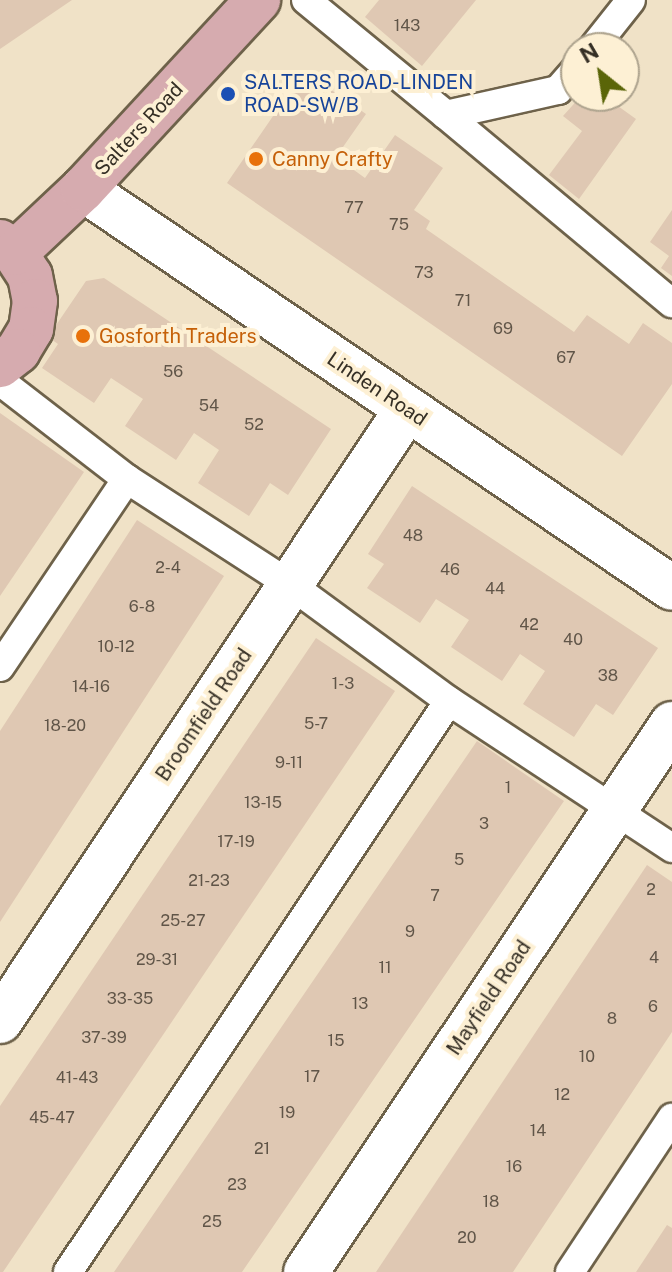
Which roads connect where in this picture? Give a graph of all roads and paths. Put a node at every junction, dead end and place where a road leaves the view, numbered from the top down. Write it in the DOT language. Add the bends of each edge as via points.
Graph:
graph roads {
  1 [pos="258,0"];
  2 [pos="306,0"];
  3 [pos="631,0"];
  4 [pos="606,32"];
  5 [pos="560,88"];
  6 [pos="446,115"];
  7 [pos="83,189"];
  8 [pos="7,248"];
  9 [pos="672,303"];
  10 [pos="0,365"];
  11 [pos="0,381"];
  12 [pos="407,409"];
  13 [pos="127,479"];
  14 [pos="668,577"];
  15 [pos="291,585"];
  16 [pos="0,667"];
  17 [pos="449,701"];
  18 [pos="672,724"];
  19 [pos="615,808"];
  20 [pos="672,848"];
  21 [pos="0,1021"];
  22 [pos="672,1118"];
  23 [pos="68,1272"];
  24 [pos="306,1272"];
  25 [pos="570,1272"];
  1 -- 7 [label="main road, Salters Road"];
  2 -- 6 [label="lane"];
  3 -- 4 [label="lane"];
  5 -- 6 [label="lane"];
  6 -- 9 [label="lane"];
  7 -- 8 [label="main road, Salters Road"];
  7 -- 12 [label="street, Linden Road"];
  8 -- 10 [label="main road" via="30,276 35,301 31,329 18,351"];
  11 -- 13 [label="lane"];
  12 -- 14 [label="street, Linden Road"];
  12 -- 15 [label="street, Broomfield Road"];
  13 -- 15 [label="lane"];
  13 -- 16 [label="lane"];
  15 -- 17 [label="lane"];
  15 -- 21 [label="street, Broomfield Road"];
  17 -- 19 [label="lane"];
  17 -- 23 [label="lane"];
  18 -- 19 [label="street, Mayfield Road"];
  19 -- 20 [label="lane"];
  19 -- 24 [label="street, Mayfield Road"];
  22 -- 25 [label="lane"];
}
